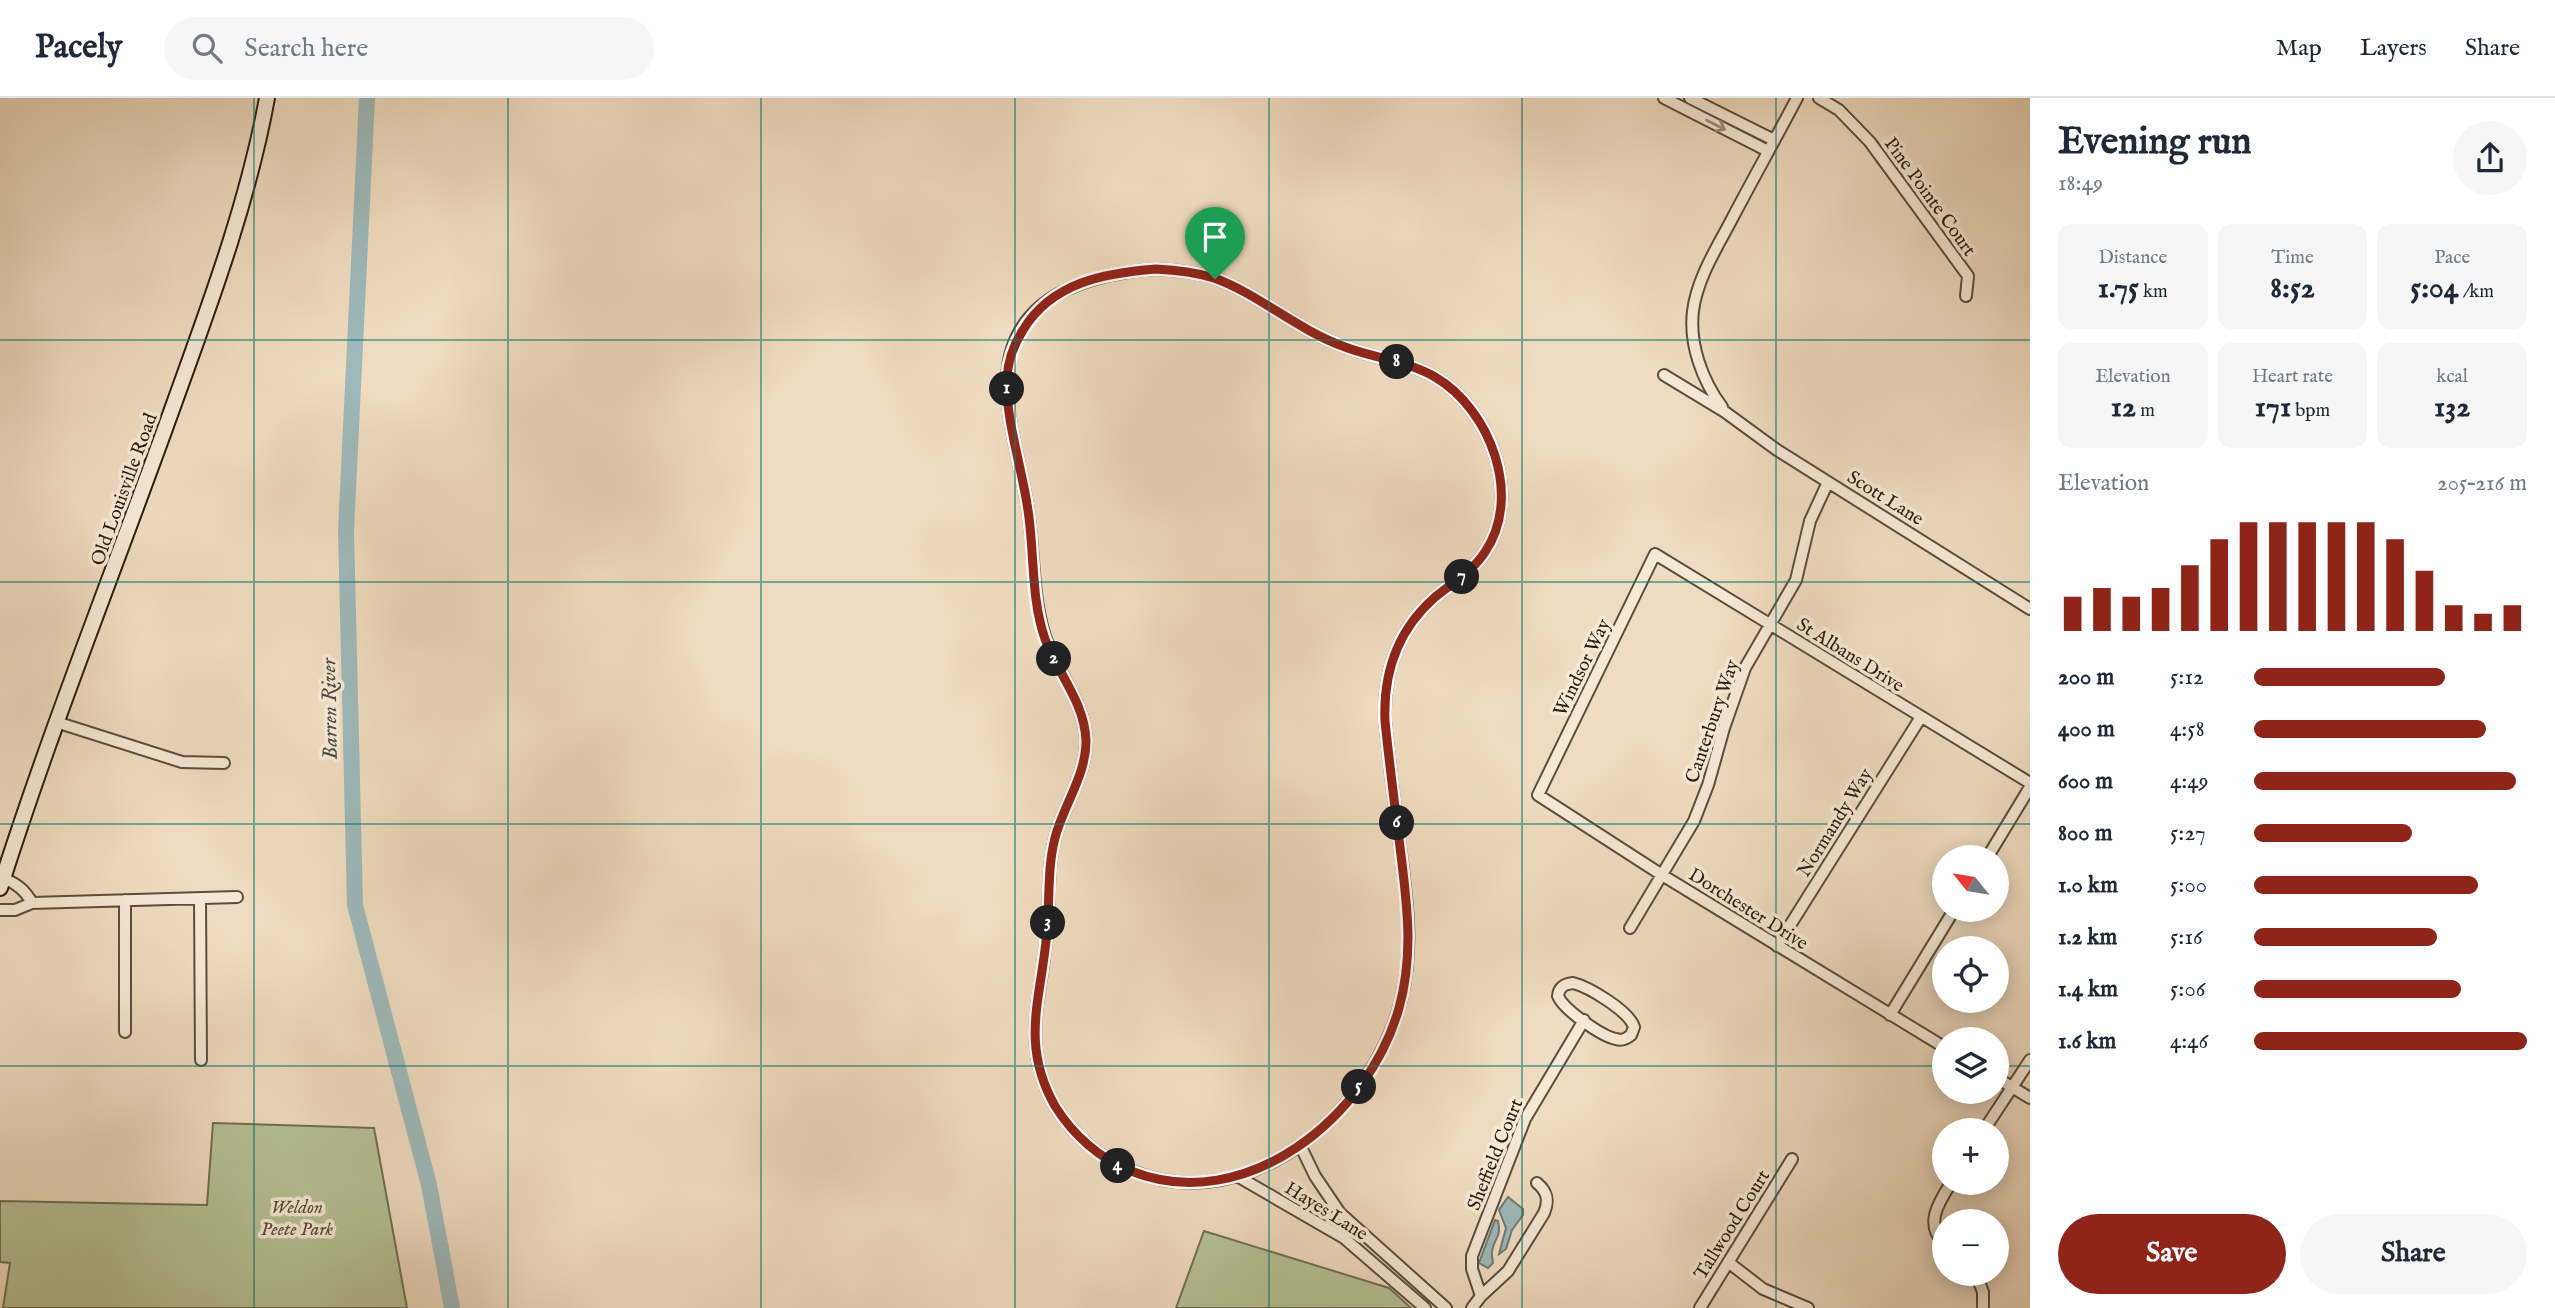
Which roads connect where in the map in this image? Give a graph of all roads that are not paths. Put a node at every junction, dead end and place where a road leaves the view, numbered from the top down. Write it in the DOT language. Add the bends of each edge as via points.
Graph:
graph roads {
  1 [pos="267,98"];
  2 [pos="1664,98"];
  3 [pos="1690,98"];
  4 [pos="1797,98"];
  5 [pos="1819,98"];
  6 [pos="1774,140"];
  7 [pos="1768,151"];
  8 [pos="1966,296"];
  9 [pos="1664,375"];
  10 [pos="1725,412"];
  11 [pos="1828,482"];
  12 [pos="1655,554"];
  13 [pos="2030,609"];
  14 [pos="1770,625"];
  15 [pos="1921,717"];
  16 [pos="56,722"];
  17 [pos="224,763"];
  18 [pos="2030,785"];
  19 [pos="1538,795"];
  20 [pos="1995,845"];
  21 [pos="1662,875"];
  22 [pos="2,883"];
  23 [pos="237,897"];
  24 [pos="125,900"];
  25 [pos="200,900"];
  26 [pos="32,903"];
  27 [pos="0,910"];
  28 [pos="1947,922"];
  29 [pos="1630,928"];
  30 [pos="1777,946"];
  31 [pos="1890,1015"];
  32 [pos="1584,1020"];
  33 [pos="125,1032"];
  34 [pos="1932,1040"];
  35 [pos="201,1060"];
  36 [pos="2030,1060"];
  37 [pos="2009,1085"];
  38 [pos="2013,1087"];
  39 [pos="2030,1098"];
  40 [pos="1992,1118"];
  41 [pos="1300,1145"];
  42 [pos="1792,1159"];
  43 [pos="1237,1176"];
  44 [pos="1537,1183"];
  45 [pos="1728,1262"];
  46 [pos="1981,1286"];
  47 [pos="1481,1296"];
  48 [pos="1426,1308"];
  49 [pos="1446,1308"];
  50 [pos="1472,1308"];
  51 [pos="1700,1308"];
  52 [pos="1808,1308"];
  53 [pos="1983,1308"];
  1 -- 16 [label="street, Old Louisville Road" via="246,192 204,323"];
  2 -- 7 [label="street, one-way"];
  3 -- 6 [label="street"];
  4 -- 6 [label="street, Scott Lane"];
  5 -- 8 [label="street, Pine Pointe Court" via="1839,110 1870,142 1968,276"];
  6 -- 7 [label="street, Scott Lane"];
  7 -- 10 [label="street, Scott Lane" via="1704,274 1693,307 1692,331 1700,365"];
  9 -- 10 [label="street, Scott Lane"];
  10 -- 11 [label="street, Scott Lane"];
  11 -- 13 [label="street, Scott Lane"];
  11 -- 14 [label="street, Canterbury Way" via="1810,521 1796,580"];
  12 -- 14 [label="street, St Albans Drive"];
  12 -- 19 [label="street, Windsor Way"];
  14 -- 15 [label="street, St Albans Drive"];
  14 -- 21 [label="street, Canterbury Way" via="1745,668 1693,821"];
  15 -- 18 [label="street, St Albans Drive"];
  15 -- 30 [label="street, Normandy Way"];
  16 -- 17 [label="street" via="182,762"];
  16 -- 22 [label="street, Old Louisville Road"];
  18 -- 20 [label="street"];
  19 -- 21 [label="street, Dorchester Drive"];
  21 -- 29 [label="street, Canterbury Way"];
  21 -- 30 [label="street, Dorchester Drive"];
  22 -- 26 [label="street" via="17,884"];
  23 -- 25 [label="street"];
  24 -- 25 [label="street"];
  24 -- 26 [label="street"];
  24 -- 33 [label="street"];
  25 -- 35 [label="street"];
  26 -- 27 [label="street"];
  28 -- 31 [label="street"];
  30 -- 31 [label="street, Dorchester Drive"];
  31 -- 34 [label="street, Dorchester Drive"];
  32 -- 32 [label="street" via="1560,1001 1558,993 1564,985 1581,986 1610,1003 1629,1017 1634,1030 1629,1037 1616,1040"];
  32 -- 47 [label="street, Sheffield Court" via="1525,1118 1474,1251 1471,1265"];
  36 -- 38 [label="street"];
  37 -- 38 [label="street"];
  38 -- 39 [label="street"];
  38 -- 40 [label="street"];
  41 -- 43 [label="street"];
  41 -- 43 [label="street" via="1335,1115 1366,1077 1399,1010 1407,969 1409,913 1385,721 1387,676 1394,651 1411,623 1474,566 1493,540 1501,508 1499,475 1489,444 1467,404 1432,375 1318,336 1234,287 1196,273 1156,269 1096,278 1063,290 1037,310 1012,351 1007,380 1042,628 1079,706 1086,741 1051,856 1047,938 1034,1020 1036,1052 1059,1112 1110,1161 1168,1181"];
  41 -- 49 [label="street, Hayes Lane" via="1340,1213"];
  42 -- 45 [label="street, Tallwood Court"];
  43 -- 48 [label="street, Hayes Lane" via="1344,1238"];
  44 -- 47 [label="street" via="1546,1195 1544,1213 1508,1272"];
  45 -- 51 [label="street, Tallwood Court"];
  45 -- 52 [label="street" via="1763,1289"];
  46 -- 53 [label="street"];
  47 -- 50 [label="street"];
}
